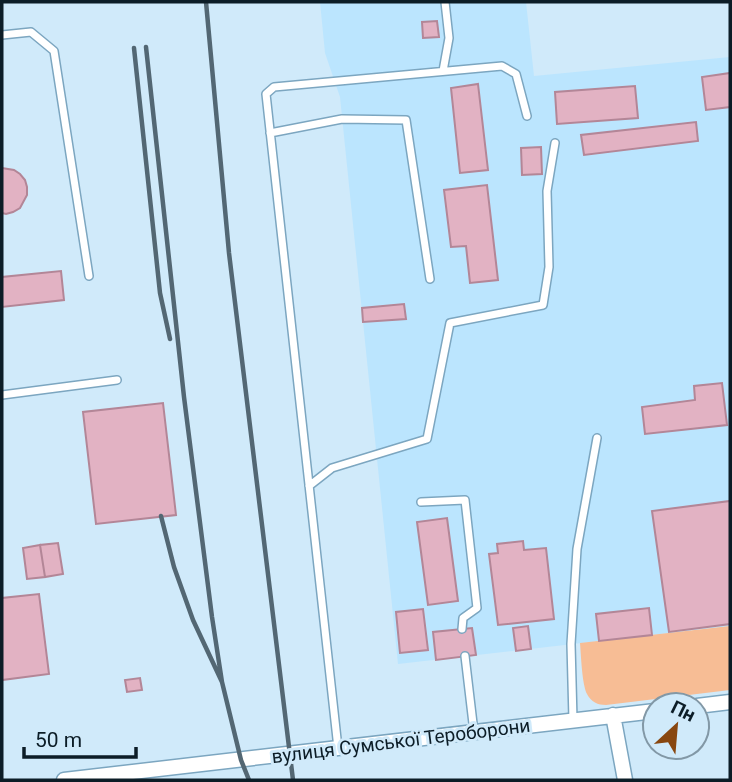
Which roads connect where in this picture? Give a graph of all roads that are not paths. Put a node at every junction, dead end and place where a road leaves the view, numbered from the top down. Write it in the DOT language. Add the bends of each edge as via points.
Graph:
graph roads {
  1 [pos="445,2"];
  2 [pos="2,35"];
  3 [pos="443,71"];
  4 [pos="527,116"];
  5 [pos="270,133"];
  6 [pos="555,143"];
  7 [pos="89,276"];
  8 [pos="430,279"];
  9 [pos="117,380"];
  10 [pos="2,395"];
  11 [pos="597,438"];
  12 [pos="309,486"];
  13 [pos="421,502"];
  14 [pos="462,629"];
  15 [pos="465,656"];
  16 [pos="730,702"];
  17 [pos="711,704"];
  18 [pos="641,712"];
  19 [pos="613,715"];
  20 [pos="573,720"];
  21 [pos="474,732"];
  22 [pos="338,748"];
  23 [pos="64,780"];
  24 [pos="625,780"];
  1 -- 3 [label="lane" via="449,38"];
  2 -- 7 [label="lane" via="31,32 54,51"];
  3 -- 4 [label="lane" via="502,66 516,74"];
  3 -- 5 [label="lane" via="274,87 266,94"];
  5 -- 8 [label="lane" via="342,119 406,120"];
  5 -- 12 [label="lane"];
  6 -- 12 [label="lane" via="547,191 549,267 543,305 450,323 428,439 332,468"];
  9 -- 10 [label="lane"];
  11 -- 20 [label="lane" via="576,549"];
  12 -- 22 [label="lane"];
  13 -- 14 [label="lane" via="465,500 477,608 463,618"];
  15 -- 21 [label="lane"];
  16 -- 17 [label="street"];
  18 -- 19 [label="street, вулиця Сумської Тероборони"];
  19 -- 20 [label="street, вулиця Сумської Тероборони"];
  19 -- 24 [label="street"];
  20 -- 21 [label="street, вулиця Сумської Тероборони"];
  21 -- 22 [label="street, вулиця Сумської Тероборони"];
  22 -- 23 [label="street, вулиця Сумської Тероборони"];
}
